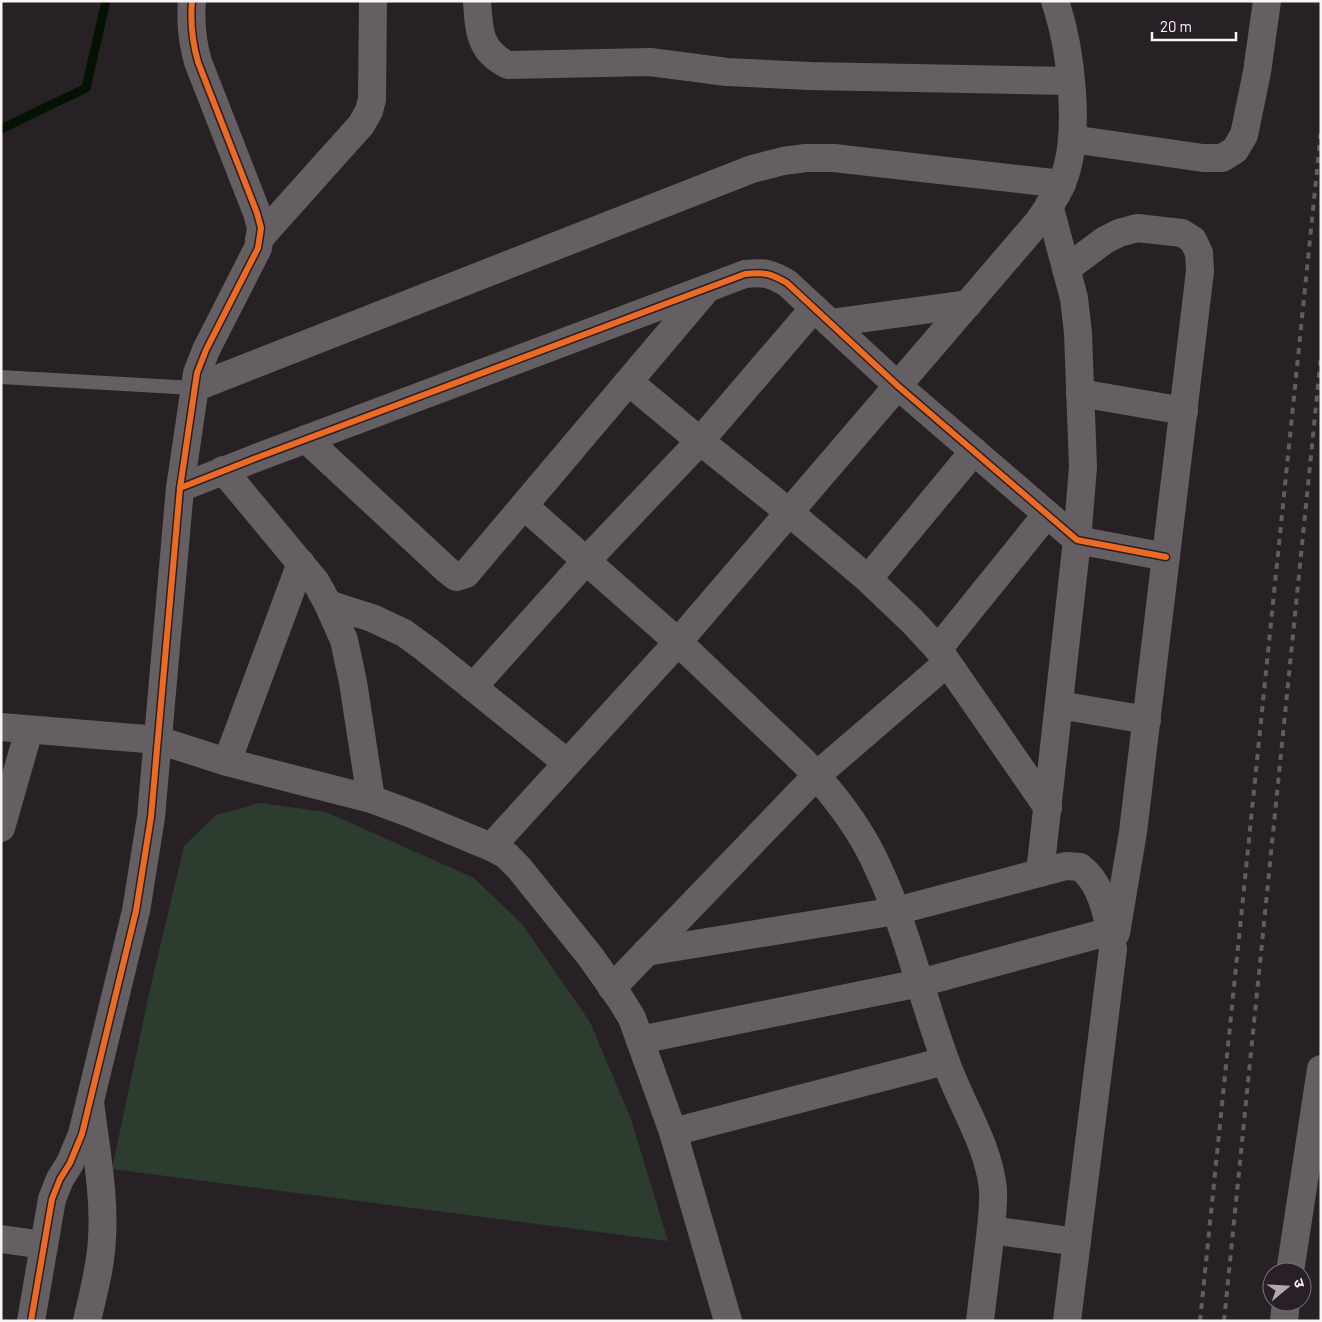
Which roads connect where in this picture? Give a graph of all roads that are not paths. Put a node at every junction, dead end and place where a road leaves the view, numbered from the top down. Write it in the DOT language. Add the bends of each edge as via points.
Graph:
graph roads {
  1 [pos="192,1"];
  2 [pos="372,1"];
  3 [pos="477,1"];
  4 [pos="1055,1"];
  5 [pos="1267,1"];
  6 [pos="1071,81"];
  7 [pos="1072,139"];
  8 [pos="1056,194"];
  9 [pos="259,239"];
  10 [pos="1066,269"];
  11 [pos="708,288"];
  12 [pos="968,304"];
  13 [pos="822,316"];
  14 [pos="1,377"];
  15 [pos="629,382"];
  16 [pos="898,386"];
  17 [pos="194,388"];
  18 [pos="1080,393"];
  19 [pos="1184,411"];
  20 [pos="306,439"];
  21 [pos="700,441"];
  22 [pos="974,451"];
  23 [pos="223,470"];
  24 [pos="180,488"];
  25 [pos="524,506"];
  26 [pos="790,513"];
  27 [pos="1047,514"];
  28 [pos="1077,540"];
  29 [pos="1166,557"];
  30 [pos="586,561"];
  31 [pos="301,563"];
  32 [pos="868,579"];
  33 [pos="328,604"];
  34 [pos="678,642"];
  35 [pos="942,656"];
  36 [pos="473,687"];
  37 [pos="1059,705"];
  38 [pos="1147,720"];
  39 [pos="1,727"];
  40 [pos="29,730"];
  41 [pos="158,740"];
  42 [pos="227,762"];
  43 [pos="567,763"];
  44 [pos="817,776"];
  45 [pos="371,799"];
  46 [pos="1048,808"];
  47 [pos="1,828"];
  48 [pos="490,847"];
  49 [pos="1040,873"];
  50 [pos="896,912"];
  51 [pos="1112,940"];
  52 [pos="646,952"];
  53 [pos="920,983"];
  54 [pos="612,988"];
  55 [pos="640,1040"];
  56 [pos="945,1062"];
  57 [pos="1321,1069"];
  58 [pos="90,1100"];
  59 [pos="673,1132"];
  60 [pos="70,1163"];
  61 [pos="991,1230"];
  62 [pos="1,1239"];
  63 [pos="1077,1242"];
  64 [pos="44,1245"];
  65 [pos="1292,1262"];
  66 [pos="31,1321"];
  67 [pos="50,1321"];
  68 [pos="87,1321"];
  69 [pos="728,1321"];
  70 [pos="980,1321"];
  71 [pos="1067,1321"];
  1 -- 9 [label="street" via="192,41 257,212 261,228"];
  2 -- 9 [label="street" via="372,100 369,110 360,125"];
  3 -- 6 [label="street" via="479,29 486,46 495,58 508,64 650,62 727,72 810,76"];
  4 -- 6 [label="street" via="1066,41"];
  5 -- 7 [label="street" via="1244,135 1235,150 1222,158 1203,158"];
  6 -- 7 [label="street"];
  7 -- 8 [label="street" via="1070,159"];
  8 -- 10 [label="street"];
  8 -- 12 [label="street" via="1038,222"];
  8 -- 17 [label="street" via="834,158 783,161 752,169"];
  9 -- 17 [label="street" via="258,248 206,350"];
  10 -- 18 [label="street" via="1074,298 1078,333"];
  10 -- 19 [label="street" via="1105,240 1137,228 1182,233 1193,240 1199,253 1200,270"];
  11 -- 13 [label="street" via="745,274 765,272 786,283"];
  11 -- 15 [label="street"];
  11 -- 20 [label="street"];
  12 -- 13 [label="street"];
  12 -- 16 [label="street"];
  13 -- 16 [label="street"];
  13 -- 21 [label="street"];
  14 -- 17 [label="lane"];
  15 -- 21 [label="street"];
  15 -- 25 [label="street"];
  16 -- 22 [label="street"];
  16 -- 26 [label="street"];
  17 -- 24 [label="street"];
  18 -- 19 [label="street"];
  18 -- 28 [label="street" via="1083,467"];
  19 -- 29 [label="street"];
  20 -- 23 [label="street"];
  20 -- 25 [label="street" via="456,577 466,574"];
  21 -- 26 [label="street"];
  21 -- 30 [label="street"];
  22 -- 27 [label="street"];
  22 -- 32 [label="street"];
  23 -- 24 [label="street"];
  23 -- 31 [label="street"];
  24 -- 41 [label="street"];
  25 -- 30 [label="street"];
  26 -- 32 [label="street"];
  26 -- 34 [label="street"];
  27 -- 28 [label="street"];
  27 -- 35 [label="street"];
  28 -- 29 [label="street"];
  28 -- 37 [label="street"];
  29 -- 38 [label="street"];
  30 -- 34 [label="street"];
  30 -- 36 [label="street"];
  31 -- 33 [label="street"];
  31 -- 42 [label="street"];
  32 -- 35 [label="street" via="912,620"];
  33 -- 36 [label="street" via="372,618 404,633"];
  33 -- 45 [label="street" via="344,640"];
  34 -- 43 [label="street"];
  34 -- 44 [label="street"];
  35 -- 44 [label="street"];
  35 -- 46 [label="street"];
  36 -- 43 [label="street"];
  37 -- 38 [label="street"];
  37 -- 46 [label="street"];
  38 -- 51 [label="street" via="1133,832"];
  39 -- 40 [label="street"];
  40 -- 41 [label="street"];
  40 -- 47 [label="street"];
  41 -- 42 [label="street"];
  41 -- 58 [label="street" via="151,817 136,911"];
  42 -- 45 [label="street"];
  43 -- 48 [label="street"];
  44 -- 50 [label="street" via="869,848"];
  44 -- 52 [label="street"];
  45 -- 48 [label="street"];
  46 -- 49 [label="street"];
  48 -- 54 [label="street" via="506,855 519,868"];
  49 -- 50 [label="street"];
  49 -- 51 [label="street" via="1066,866 1080,867 1091,878 1102,900"];
  50 -- 52 [label="street"];
  50 -- 53 [label="street"];
  51 -- 53 [label="street"];
  51 -- 63 [label="street"];
  52 -- 54 [label="street"];
  53 -- 55 [label="street"];
  53 -- 56 [label="street"];
  54 -- 55 [label="street" via="632,1018"];
  55 -- 59 [label="street"];
  56 -- 59 [label="street"];
  56 -- 61 [label="street" via="988,1162 992,1189"];
  57 -- 65 [label="street"];
  58 -- 60 [label="street" via="82,1134"];
  58 -- 68 [label="street" via="102,1238"];
  59 -- 69 [label="street"];
  60 -- 64 [label="street" via="55,1189"];
  60 -- 67 [label="street"];
  61 -- 63 [label="street"];
  61 -- 70 [label="street"];
  62 -- 64 [label="street"];
  63 -- 71 [label="street"];
  64 -- 66 [label="street"];
}
